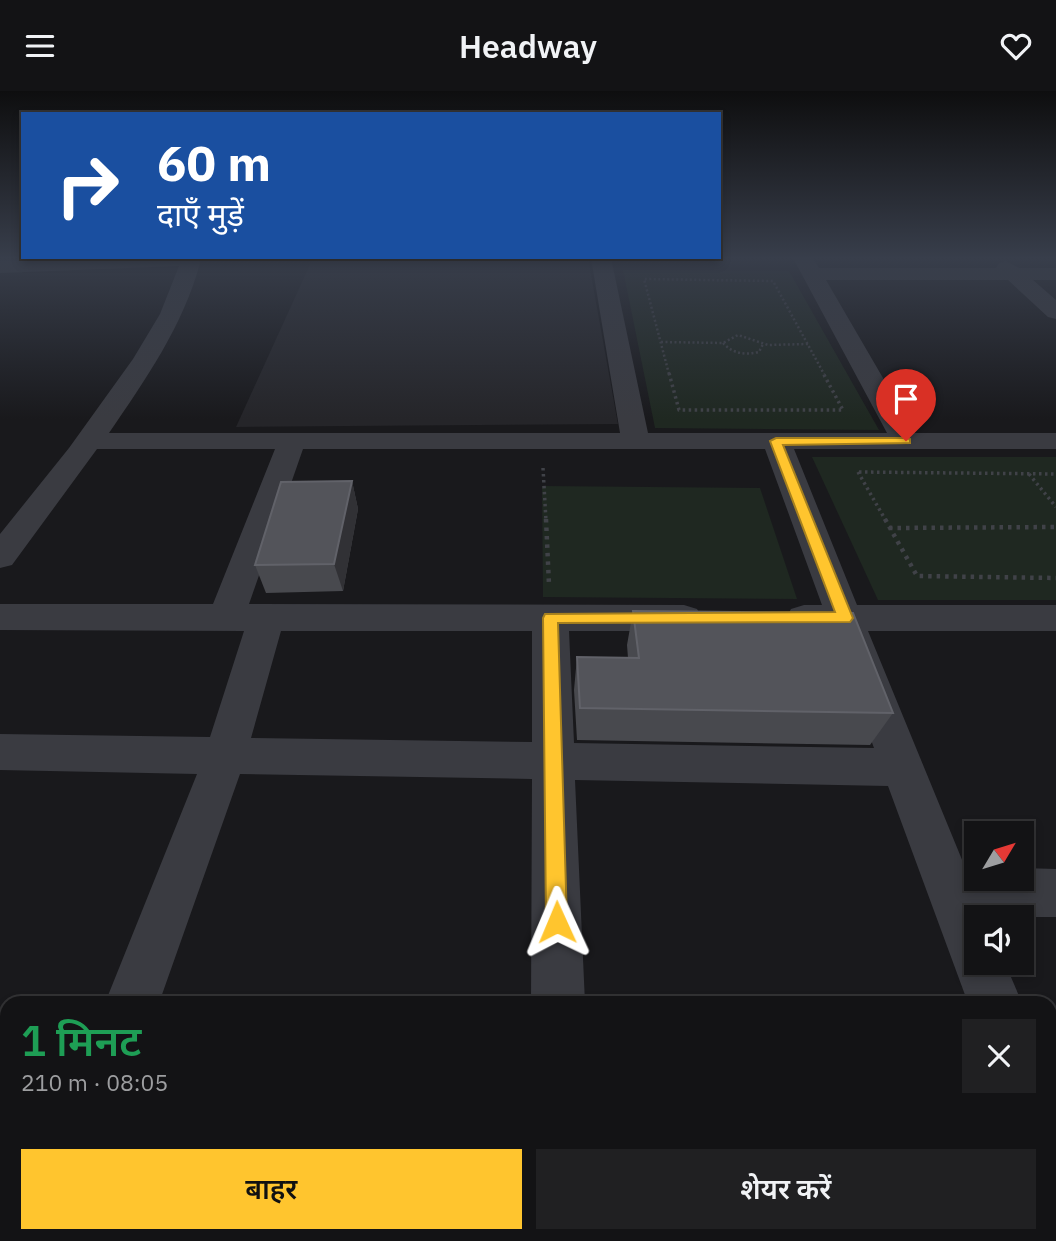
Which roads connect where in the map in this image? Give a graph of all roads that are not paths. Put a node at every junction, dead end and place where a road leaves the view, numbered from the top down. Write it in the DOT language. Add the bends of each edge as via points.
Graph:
graph roads {
  1 [pos="174,312"];
  2 [pos="611,312"];
  3 [pos="833,312"];
  4 [pos="91,441"];
  5 [pos="292,441"];
  6 [pos="636,441"];
  7 [pos="776,441"];
  8 [pos="906,441"];
  9 [pos="1056,441"];
  10 [pos="0,557"];
  11 [pos="0,617"];
  12 [pos="247,617"];
  13 [pos="551,618"];
  14 [pos="711,618"];
  15 [pos="765,618"];
  16 [pos="845,618"];
  17 [pos="1056,618"];
  18 [pos="0,752"];
  19 [pos="225,756"];
  20 [pos="553,760"];
  21 [pos="903,767"];
  22 [pos="951,891"];
  23 [pos="1056,893"];
  24 [pos="964,925"];
  25 [pos="984,975"];
  26 [pos="135,996"];
  27 [pos="558,996"];
  28 [pos="992,996"];
  1 -- 4 [label="street"];
  2 -- 6 [label="street"];
  3 -- 8 [label="street"];
  4 -- 5 [label="street"];
  4 -- 10 [label="street"];
  5 -- 6 [label="street"];
  5 -- 12 [label="street"];
  6 -- 7 [label="street"];
  7 -- 8 [label="street"];
  7 -- 16 [label="street"];
  8 -- 9 [label="street"];
  11 -- 12 [label="street"];
  12 -- 13 [label="street"];
  12 -- 19 [label="street"];
  13 -- 14 [label="street"];
  13 -- 20 [label="street"];
  15 -- 16 [label="street"];
  16 -- 17 [label="street"];
  16 -- 21 [label="street"];
  18 -- 19 [label="street"];
  19 -- 20 [label="street"];
  19 -- 26 [label="street"];
  20 -- 21 [label="street"];
  20 -- 27 [label="street"];
  21 -- 22 [label="street"];
  22 -- 23 [label="street"];
  22 -- 24 [label="street"];
  25 -- 28 [label="street"];
}
